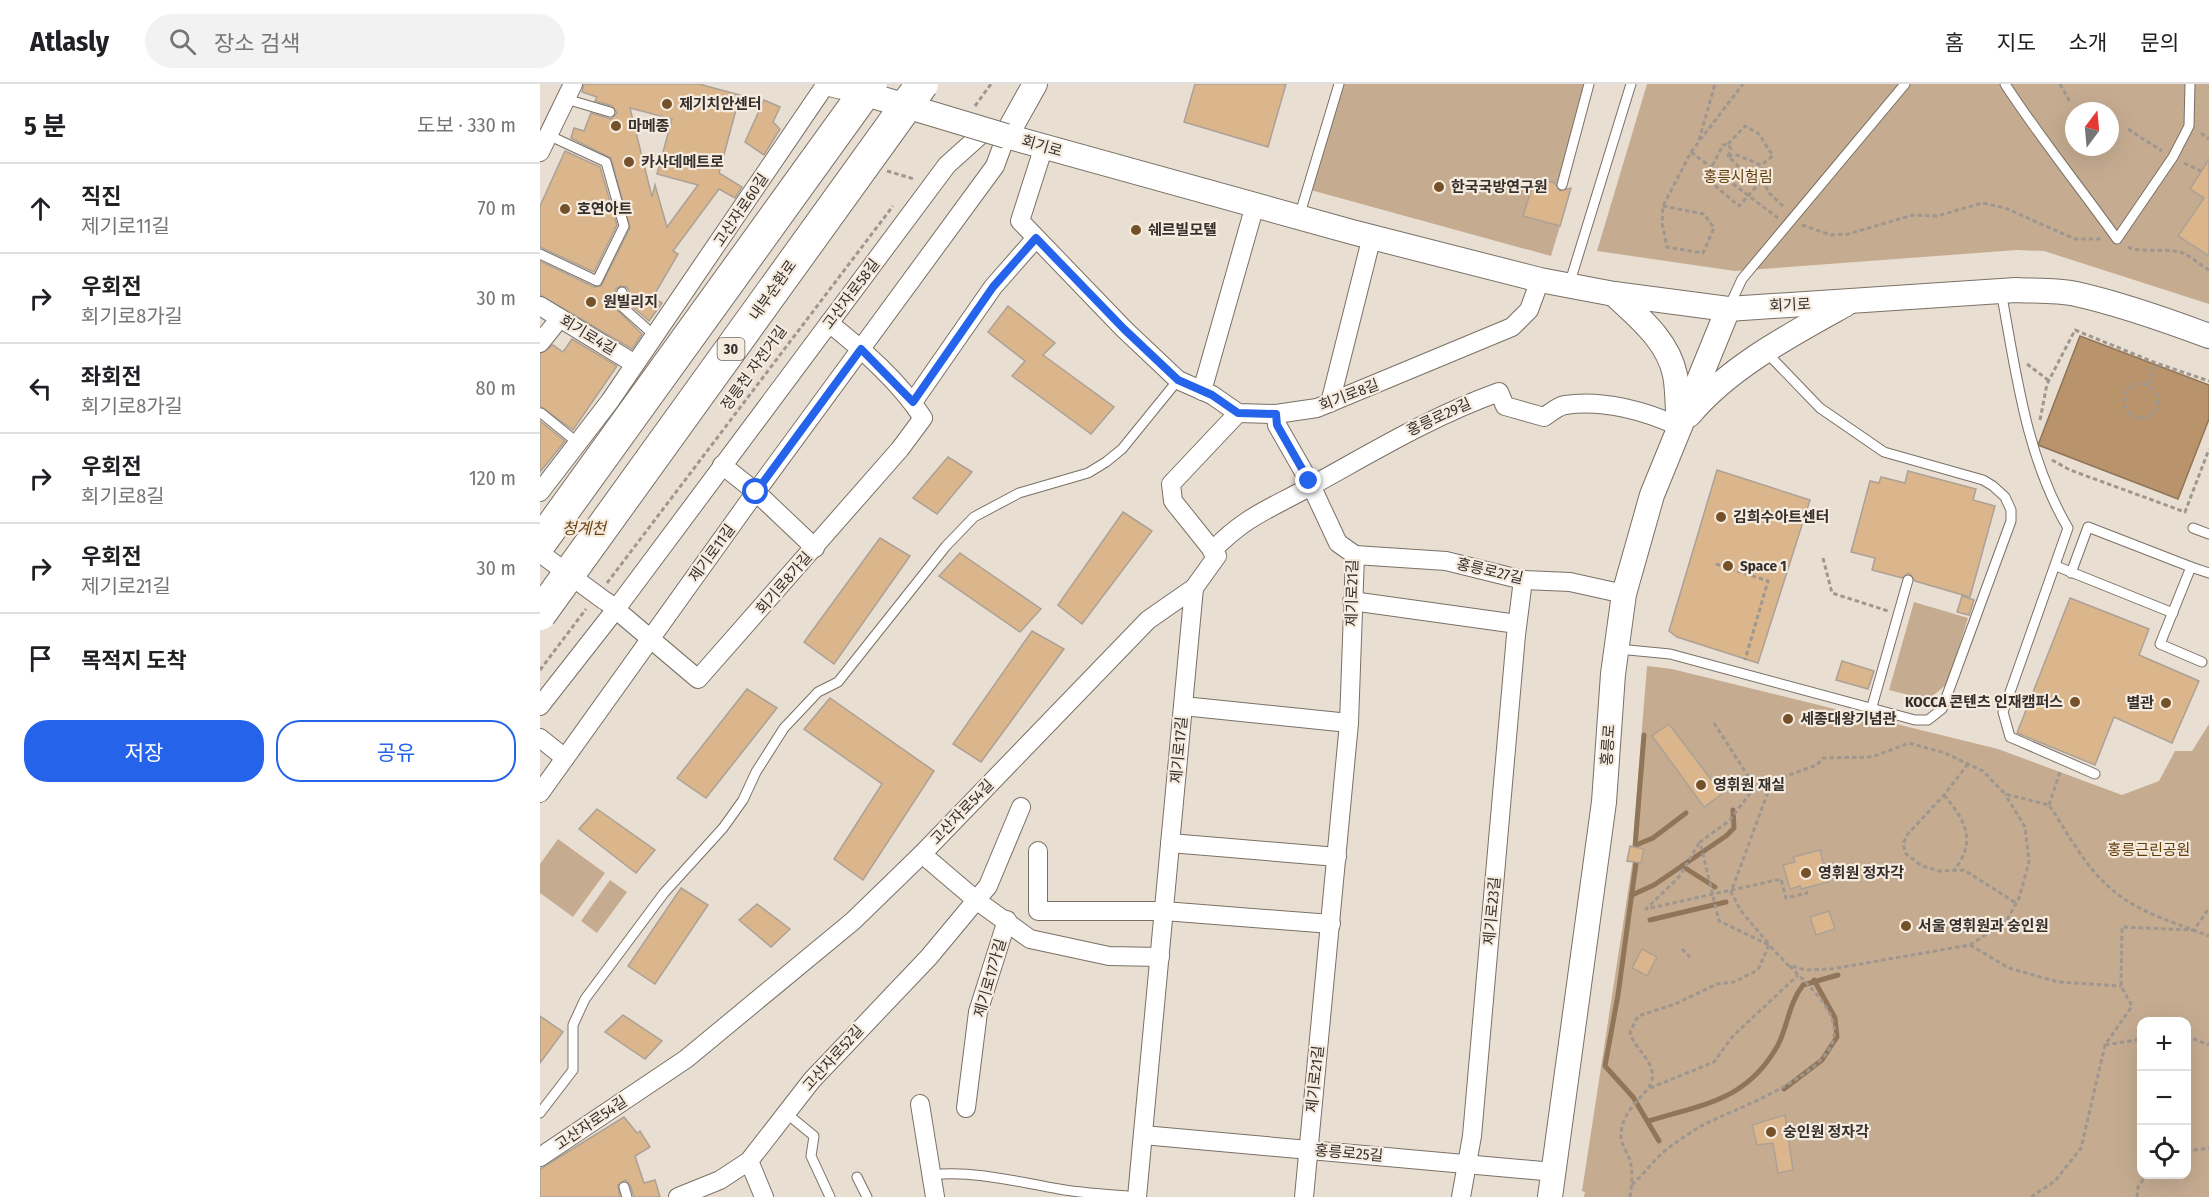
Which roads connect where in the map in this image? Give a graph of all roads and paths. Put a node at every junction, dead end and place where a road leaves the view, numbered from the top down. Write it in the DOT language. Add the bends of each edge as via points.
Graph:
graph roads {
  1 [pos="922,84"];
  2 [pos="991,84"];
  3 [pos="1035,84"];
  4 [pos="1339,84"];
  5 [pos="1589,84"];
  6 [pos="1630,84"];
  7 [pos="1715,84"];
  8 [pos="1743,84"];
  9 [pos="1905,84"];
  10 [pos="2005,84"];
  11 [pos="2060,84"];
  12 [pos="2190,84"];
  13 [pos="844,85"];
  14 [pos="570,91"];
  15 [pos="2070,102"];
  16 [pos="610,112"];
  17 [pos="970,112"];
  18 [pos="996,133"];
  19 [pos="549,135"];
  20 [pos="1699,142"];
  21 [pos="1728,144"];
  22 [pos="1044,146"];
  23 [pos="540,152"];
  24 [pos="1691,152"];
  25 [pos="1728,156"];
  26 [pos="1761,165"];
  27 [pos="1711,167"];
  28 [pos="921,171"];
  29 [pos="1763,179"];
  30 [pos="1731,182"];
  31 [pos="1562,185"];
  32 [pos="907,188"];
  33 [pos="1748,195"];
  34 [pos="900,196"];
  35 [pos="1255,205"];
  36 [pos="1663,206"];
  37 [pos="1794,216"];
  38 [pos="1299,217"];
  39 [pos="1787,225"];
  40 [pos="1372,236"];
  41 [pos="1036,238"];
  42 [pos="2116,239"];
  43 [pos="540,254"];
  44 [pos="2209,270"];
  45 [pos="1540,280"];
  46 [pos="1569,285"];
  47 [pos="2001,291"];
  48 [pos="622,292"];
  49 [pos="1614,294"];
  50 [pos="1849,302"];
  51 [pos="540,306"];
  52 [pos="1728,309"];
  53 [pos="560,318"];
  54 [pos="828,323"];
  55 [pos="655,336"];
  56 [pos="2209,336"];
  57 [pos="540,343"];
  58 [pos="861,349"];
  59 [pos="1766,352"];
  60 [pos="2012,352"];
  61 [pos="2156,363"];
  62 [pos="635,364"];
  63 [pos="1178,380"];
  64 [pos="2049,381"];
  65 [pos="2209,381"];
  66 [pos="2147,384"];
  67 [pos="1202,391"];
  68 [pos="913,402"];
  69 [pos="1330,403"];
  70 [pos="541,413"];
  71 [pos="1238,413"];
  72 [pos="1276,414"];
  73 [pos="1680,427"];
  74 [pos="2038,428"];
  75 [pos="578,443"];
  76 [pos="2209,449"];
  77 [pos="2046,457"];
  78 [pos="722,465"];
  79 [pos="1311,486"];
  80 [pos="540,492"];
  81 [pos="756,492"];
  82 [pos="2193,528"];
  83 [pos="2209,534"];
  84 [pos="540,543"];
  85 [pos="815,548"];
  86 [pos="1212,551"];
  87 [pos="540,553"];
  88 [pos="1354,555"];
  89 [pos="1823,558"];
  90 [pos="1716,564"];
  91 [pos="2055,566"];
  92 [pos="2191,567"];
  93 [pos="2071,573"];
  94 [pos="2209,573"];
  95 [pos="1523,580"];
  96 [pos="1908,580"];
  97 [pos="1194,588"];
  98 [pos="1624,594"];
  99 [pos="605,599"];
  100 [pos="1352,601"];
  101 [pos="2173,613"];
  102 [pos="540,614"];
  103 [pos="1898,614"];
  104 [pos="1517,624"];
  105 [pos="651,638"];
  106 [pos="1615,649"];
  107 [pos="2202,662"];
  108 [pos="540,670"];
  109 [pos="1741,674"];
  110 [pos="540,706"];
  111 [pos="1183,706"];
  112 [pos="1871,710"];
  113 [pos="1349,723"];
  114 [pos="1714,723"];
  115 [pos="540,738"];
  116 [pos="566,758"];
  117 [pos="2065,761"];
  118 [pos="1968,764"];
  119 [pos="2095,774"];
  120 [pos="1772,781"];
  121 [pos="1755,788"];
  122 [pos="540,793"];
  123 [pos="2005,794"];
  124 [pos="1944,795"];
  125 [pos="2049,805"];
  126 [pos="1021,807"];
  127 [pos="1700,842"];
  128 [pos="1170,843"];
  129 [pos="1038,850"];
  130 [pos="922,854"];
  131 [pos="1337,857"];
  132 [pos="1955,870"];
  133 [pos="1805,888"];
  134 [pos="1731,892"];
  135 [pos="1713,894"];
  136 [pos="976,900"];
  137 [pos="2016,903"];
  138 [pos="2209,908"];
  139 [pos="1164,911"];
  140 [pos="1007,920"];
  141 [pos="1331,924"];
  142 [pos="2194,930"];
  143 [pos="2209,936"];
  144 [pos="1769,945"];
  145 [pos="1970,945"];
  146 [pos="1682,949"];
  147 [pos="1160,957"];
  148 [pos="1690,957"];
  149 [pos="1788,964"];
  150 [pos="1798,975"];
  151 [pos="2121,986"];
  152 [pos="2191,1038"];
  153 [pos="2137,1040"];
  154 [pos="2105,1045"];
  155 [pos="2209,1045"];
  156 [pos="1650,1088"];
  157 [pos="920,1104"];
  158 [pos="966,1108"];
  159 [pos="540,1113"];
  160 [pos="786,1113"];
  161 [pos="1143,1136"];
  162 [pos="2209,1148"];
  163 [pos="1308,1149"];
  164 [pos="2191,1150"];
  165 [pos="540,1157"];
  166 [pos="749,1161"];
  167 [pos="1466,1163"];
  168 [pos="1554,1172"];
  169 [pos="931,1175"];
  170 [pos="857,1177"];
  171 [pos="2144,1179"];
  172 [pos="1632,1185"];
  173 [pos="624,1187"];
  174 [pos="627,1197"];
  175 [pos="678,1197"];
  176 [pos="764,1197"];
  177 [pos="830,1197"];
  178 [pos="867,1197"];
  179 [pos="935,1197"];
  180 [pos="1137,1197"];
  181 [pos="1304,1197"];
  182 [pos="1461,1197"];
  183 [pos="1550,1197"];
  184 [pos="1630,1197"];
  185 [pos="2031,1197"];
  186 [pos="2137,1197"];
  1 -- 102 [label="highway, 내부순환로 / 30, bridge"];
  2 -- 17 [label="path"];
  3 -- 18 [label="main road"];
  4 -- 38 [label="lane"];
  5 -- 31 [label="lane"];
  6 -- 46 [label="lane"];
  7 -- 20 [label="path"];
  8 -- 20 [label="path"];
  9 -- 37 [label="lane"];
  10 -- 42 [label="lane"];
  11 -- 15 [label="path"];
  12 -- 42 [label="lane" via="2189,126 2173,157"];
  13 -- 18 [label="main road, 회기로, bridge"];
  13 -- 55 [label="street, 고산자로60길"];
  13 -- 84 [label="highway, bridge"];
  14 -- 16 [label="lane"];
  14 -- 19 [label="street"];
  18 -- 22 [label="main road, 회기로"];
  18 -- 54 [label="street, 고산자로58길" via="947,165"];
  18 -- 58 [label="street, 제기로11길" via="994,166"];
  19 -- 23 [label="street"];
  19 -- 43 [label="lane" via="606,162 624,226 597,281"];
  20 -- 24 [label="path"];
  21 -- 25 [label="path"];
  21 -- 26 [label="path" via="1745,126 1759,134 1773,156"];
  21 -- 27 [label="path" via="1718,150"];
  22 -- 35 [label="main road, 회기로"];
  22 -- 41 [label="street, 회기로8길" via="1020,221"];
  24 -- 27 [label="path"];
  24 -- 36 [label="path"];
  25 -- 26 [label="path" via="1737,155"];
  25 -- 30 [label="path" via="1738,166"];
  26 -- 29 [label="path"];
  27 -- 30 [label="path"];
  27 -- 33 [label="path" via="1706,178 1739,206"];
  28 -- 32 [label="path"];
  29 -- 33 [label="path"];
  29 -- 37 [label="path" via="1768,192"];
  30 -- 33 [label="path"];
  33 -- 39 [label="path"];
  34 -- 99 [label="path, 정릉천 자전거길"];
  35 -- 38 [label="main road, 회기로"];
  35 -- 67 [label="street"];
  36 -- 36 [label="path" via="1667,247 1703,253 1714,228 1704,214"];
  37 -- 39 [label="lane"];
  37 -- 42 [label="path" via="1804,227 1831,235 1848,234 1913,215 1937,216 1982,202 2075,239"];
  38 -- 40 [label="main road, 회기로"];
  39 -- 52 [label="lane" via="1742,279"];
  40 -- 45 [label="main road, 회기로"];
  40 -- 69 [label="street"];
  41 -- 63 [label="street, 회기로8길"];
  41 -- 68 [label="street" via="993,287"];
  42 -- 44 [label="path" via="2134,250 2154,248 2182,253"];
  45 -- 46 [label="main road, 회기로"];
  45 -- 69 [label="street, 회기로8길" via="1529,310 1512,327"];
  46 -- 49 [label="main road, 회기로"];
  47 -- 50 [label="main road, 회기로"];
  47 -- 56 [label="main road, 회기로" via="2075,294"];
  47 -- 60 [label="lane"];
  48 -- 55 [label="lane" via="618,303"];
  49 -- 52 [label="main road, 회기로"];
  49 -- 73 [label="main road" via="1668,351 1676,377"];
  50 -- 52 [label="main road, 회기로"];
  50 -- 59 [label="main road"];
  51 -- 53 [label="street, 회기로4길"];
  52 -- 73 [label="main road, 홍릉로"];
  53 -- 57 [label="street"];
  53 -- 62 [label="street, 회기로4길"];
  54 -- 58 [label="street"];
  54 -- 78 [label="street, 고산자로58길"];
  55 -- 62 [label="street, 고산자로60길"];
  58 -- 68 [label="street"];
  58 -- 81 [label="street, 제기로11길"];
  59 -- 73 [label="main road" via="1717,387"];
  59 -- 112 [label="lane" via="1820,408 1884,452 1983,480 2005,497 2011,510 2011,521 1942,709 1928,720"];
  60 -- 64 [label="path"];
  60 -- 91 [label="lane" via="2035,456 2050,498 2068,528"];
  61 -- 64 [label="path" via="2075,330"];
  61 -- 65 [label="path"];
  61 -- 66 [label="path"];
  62 -- 75 [label="street, 고산자로60길"];
  63 -- 67 [label="street, 회기로8길"];
  63 -- 159 [label="lane" via="1122,449 1106,462 1088,473 1019,493 974,517 946,546 838,682 818,693 784,728 723,828 664,893 585,999 573,1025 573,1070"];
  64 -- 74 [label="path"];
  66 -- 66 [label="path" via="2157,394 2158,406 2147,417 2135,417 2125,408 2124,395 2133,385"];
  67 -- 71 [label="street, 회기로8길"];
  68 -- 85 [label="street, 회기로8가길" via="923,418"];
  69 -- 72 [label="street, 회기로8길"];
  70 -- 75 [label="lane"];
  71 -- 72 [label="street, 회기로8길"];
  71 -- 86 [label="street" via="1171,484 1173,501"];
  72 -- 79 [label="street, 제기로21길" via="1277,425"];
  73 -- 79 [label="street, 홍릉로29길" via="1654,414 1601,405 1562,405 1544,417 1505,406 1499,392 1464,404 1392,439"];
  73 -- 98 [label="main road, 홍릉로" via="1652,495"];
  75 -- 80 [label="street, 고산자로60길"];
  76 -- 77 [label="path" via="2185,512 2070,470"];
  78 -- 81 [label="street"];
  78 -- 99 [label="street, 고산자로58길"];
  79 -- 86 [label="street, 홍릉로29길" via="1262,510 1232,530"];
  79 -- 88 [label="street, 제기로21길" via="1338,543"];
  81 -- 85 [label="street"];
  81 -- 105 [label="street, 제기로11길"];
  82 -- 83 [label="lane"];
  85 -- 105 [label="street, 회기로8가길" via="698,679"];
  86 -- 97 [label="street, 고산자로54길" via="1217,556"];
  87 -- 99 [label="street, 회기로8가길, bridge"];
  88 -- 95 [label="street, 홍릉로27길" via="1446,561"];
  88 -- 100 [label="street, 제기로21길"];
  89 -- 103 [label="path" via="1832,593"];
  90 -- 109 [label="path" via="1768,581"];
  91 -- 93 [label="lane"];
  91 -- 117 [label="lane" via="2003,712 2010,737"];
  92 -- 93 [label="lane" via="2088,527"];
  92 -- 94 [label="lane"];
  92 -- 101 [label="lane"];
  93 -- 101 [label="lane"];
  95 -- 98 [label="street, 홍릉로27길" via="1570,582"];
  95 -- 104 [label="street, 제기로23길"];
  96 -- 103 [label="lane"];
  97 -- 111 [label="street, 제기로17길"];
  97 -- 130 [label="street, 고산자로54길" via="1148,620"];
  98 -- 106 [label="main road, 홍릉로"];
  99 -- 105 [label="street, 회기로8가길"];
  99 -- 108 [label="path, 정릉천 자전거길"];
  99 -- 110 [label="street, 고산자로58길"];
  100 -- 104 [label="street"];
  100 -- 113 [label="street, 제기로21길"];
  101 -- 107 [label="lane" via="2160,644"];
  103 -- 112 [label="lane"];
  104 -- 167 [label="street, 제기로23길" via="1472,1136"];
  105 -- 116 [label="street, 제기로11길"];
  106 -- 109 [label="lane" via="1670,654"];
  106 -- 168 [label="main road, 홍릉로" via="1604,802"];
  109 -- 112 [label="lane"];
  111 -- 113 [label="street"];
  111 -- 128 [label="street, 제기로17길"];
  113 -- 131 [label="street, 제기로21길"];
  114 -- 121 [label="path"];
  115 -- 116 [label="street"];
  116 -- 122 [label="street, 제기로11길"];
  117 -- 119 [label="lane"];
  117 -- 125 [label="path"];
  118 -- 120 [label="path" via="1909,743 1872,757 1823,758 1817,765"];
  118 -- 123 [label="path" via="1983,771"];
  118 -- 124 [label="path"];
  120 -- 121 [label="path"];
  120 -- 134 [label="path"];
  121 -- 127 [label="path" via="1729,822"];
  123 -- 125 [label="path"];
  123 -- 137 [label="path" via="2025,827 2029,862"];
  124 -- 132 [label="path" via="1957,811 1967,842 1968,849"];
  124 -- 132 [label="path" via="1906,835 1903,844 1906,854 1923,866"];
  125 -- 142 [label="path" via="2109,887 2145,910"];
  126 -- 136 [label="street, 고산자로52길" via="988,886"];
  127 -- 135 [label="path"];
  127 -- 135 [label="path" via="1679,877 1646,909"];
  128 -- 131 [label="street"];
  128 -- 139 [label="street, 제기로17길"];
  129 -- 139 [label="street" via="1038,911"];
  130 -- 136 [label="street"];
  130 -- 165 [label="street, 고산자로54길" via="853,921 686,1059"];
  131 -- 141 [label="street, 제기로21길"];
  132 -- 137 [label="path" via="1964,870"];
  133 -- 134 [label="path" via="1807,893 1786,898 1781,879"];
  134 -- 135 [label="path"];
  134 -- 144 [label="path"];
  135 -- 144 [label="path" via="1719,921"];
  136 -- 140 [label="street, 제기로17가길"];
  136 -- 160 [label="street, 고산자로52길"];
  137 -- 145 [label="path" via="2007,920"];
  138 -- 142 [label="path"];
  139 -- 141 [label="street"];
  139 -- 147 [label="street, 제기로17길"];
  140 -- 147 [label="street, 제기로17가길" via="1030,939 1109,956"];
  140 -- 158 [label="street, 제기로17가길" via="978,1012"];
  141 -- 163 [label="street, 제기로21길"];
  142 -- 143 [label="path"];
  142 -- 151 [label="path" via="2121,927"];
  144 -- 149 [label="path"];
  144 -- 156 [label="path" via="1758,970 1638,1016 1630,1032 1634,1047 1643,1052 1650,1066"];
  145 -- 149 [label="path" via="1831,969 1805,970"];
  145 -- 151 [label="path" via="2009,968 2058,982"];
  146 -- 148 [label="path"];
  147 -- 161 [label="street, 제기로17길"];
  149 -- 150 [label="path"];
  150 -- 156 [label="path" via="1732,1037 1714,1062"];
  150 -- 172 [label="path" via="1826,1007 1835,1034 1820,1060 1773,1094 1704,1125 1672,1145"];
  151 -- 154 [label="path" via="2132,1006"];
  152 -- 155 [label="path"];
  153 -- 154 [label="path"];
  154 -- 185 [label="path" via="2081,1148 2055,1181"];
  156 -- 172 [label="path" via="1626,1113 1622,1124 1620,1138 1630,1162"];
  157 -- 169 [label="street"];
  160 -- 166 [label="street, 고산자로52길"];
  160 -- 177 [label="lane" via="814,1136 811,1155"];
  161 -- 163 [label="street, 홍릉로25길"];
  161 -- 180 [label="street, 제기로17길"];
  162 -- 164 [label="path"];
  163 -- 167 [label="street, 홍릉로25길"];
  163 -- 181 [label="street, 제기로21길"];
  166 -- 175 [label="street, 고산자로52길" via="720,1180"];
  166 -- 176 [label="street"];
  167 -- 168 [label="street, 홍릉로25길"];
  167 -- 182 [label="street, 제기로23길"];
  168 -- 183 [label="main road, 홍릉로"];
  169 -- 179 [label="street"];
  169 -- 180 [label="lane, 제기로17길" via="959,1173 1020,1180 1062,1190"];
  170 -- 178 [label="lane"];
  171 -- 186 [label="path"];
  172 -- 184 [label="path"];
  173 -- 174 [label="lane"];
}
